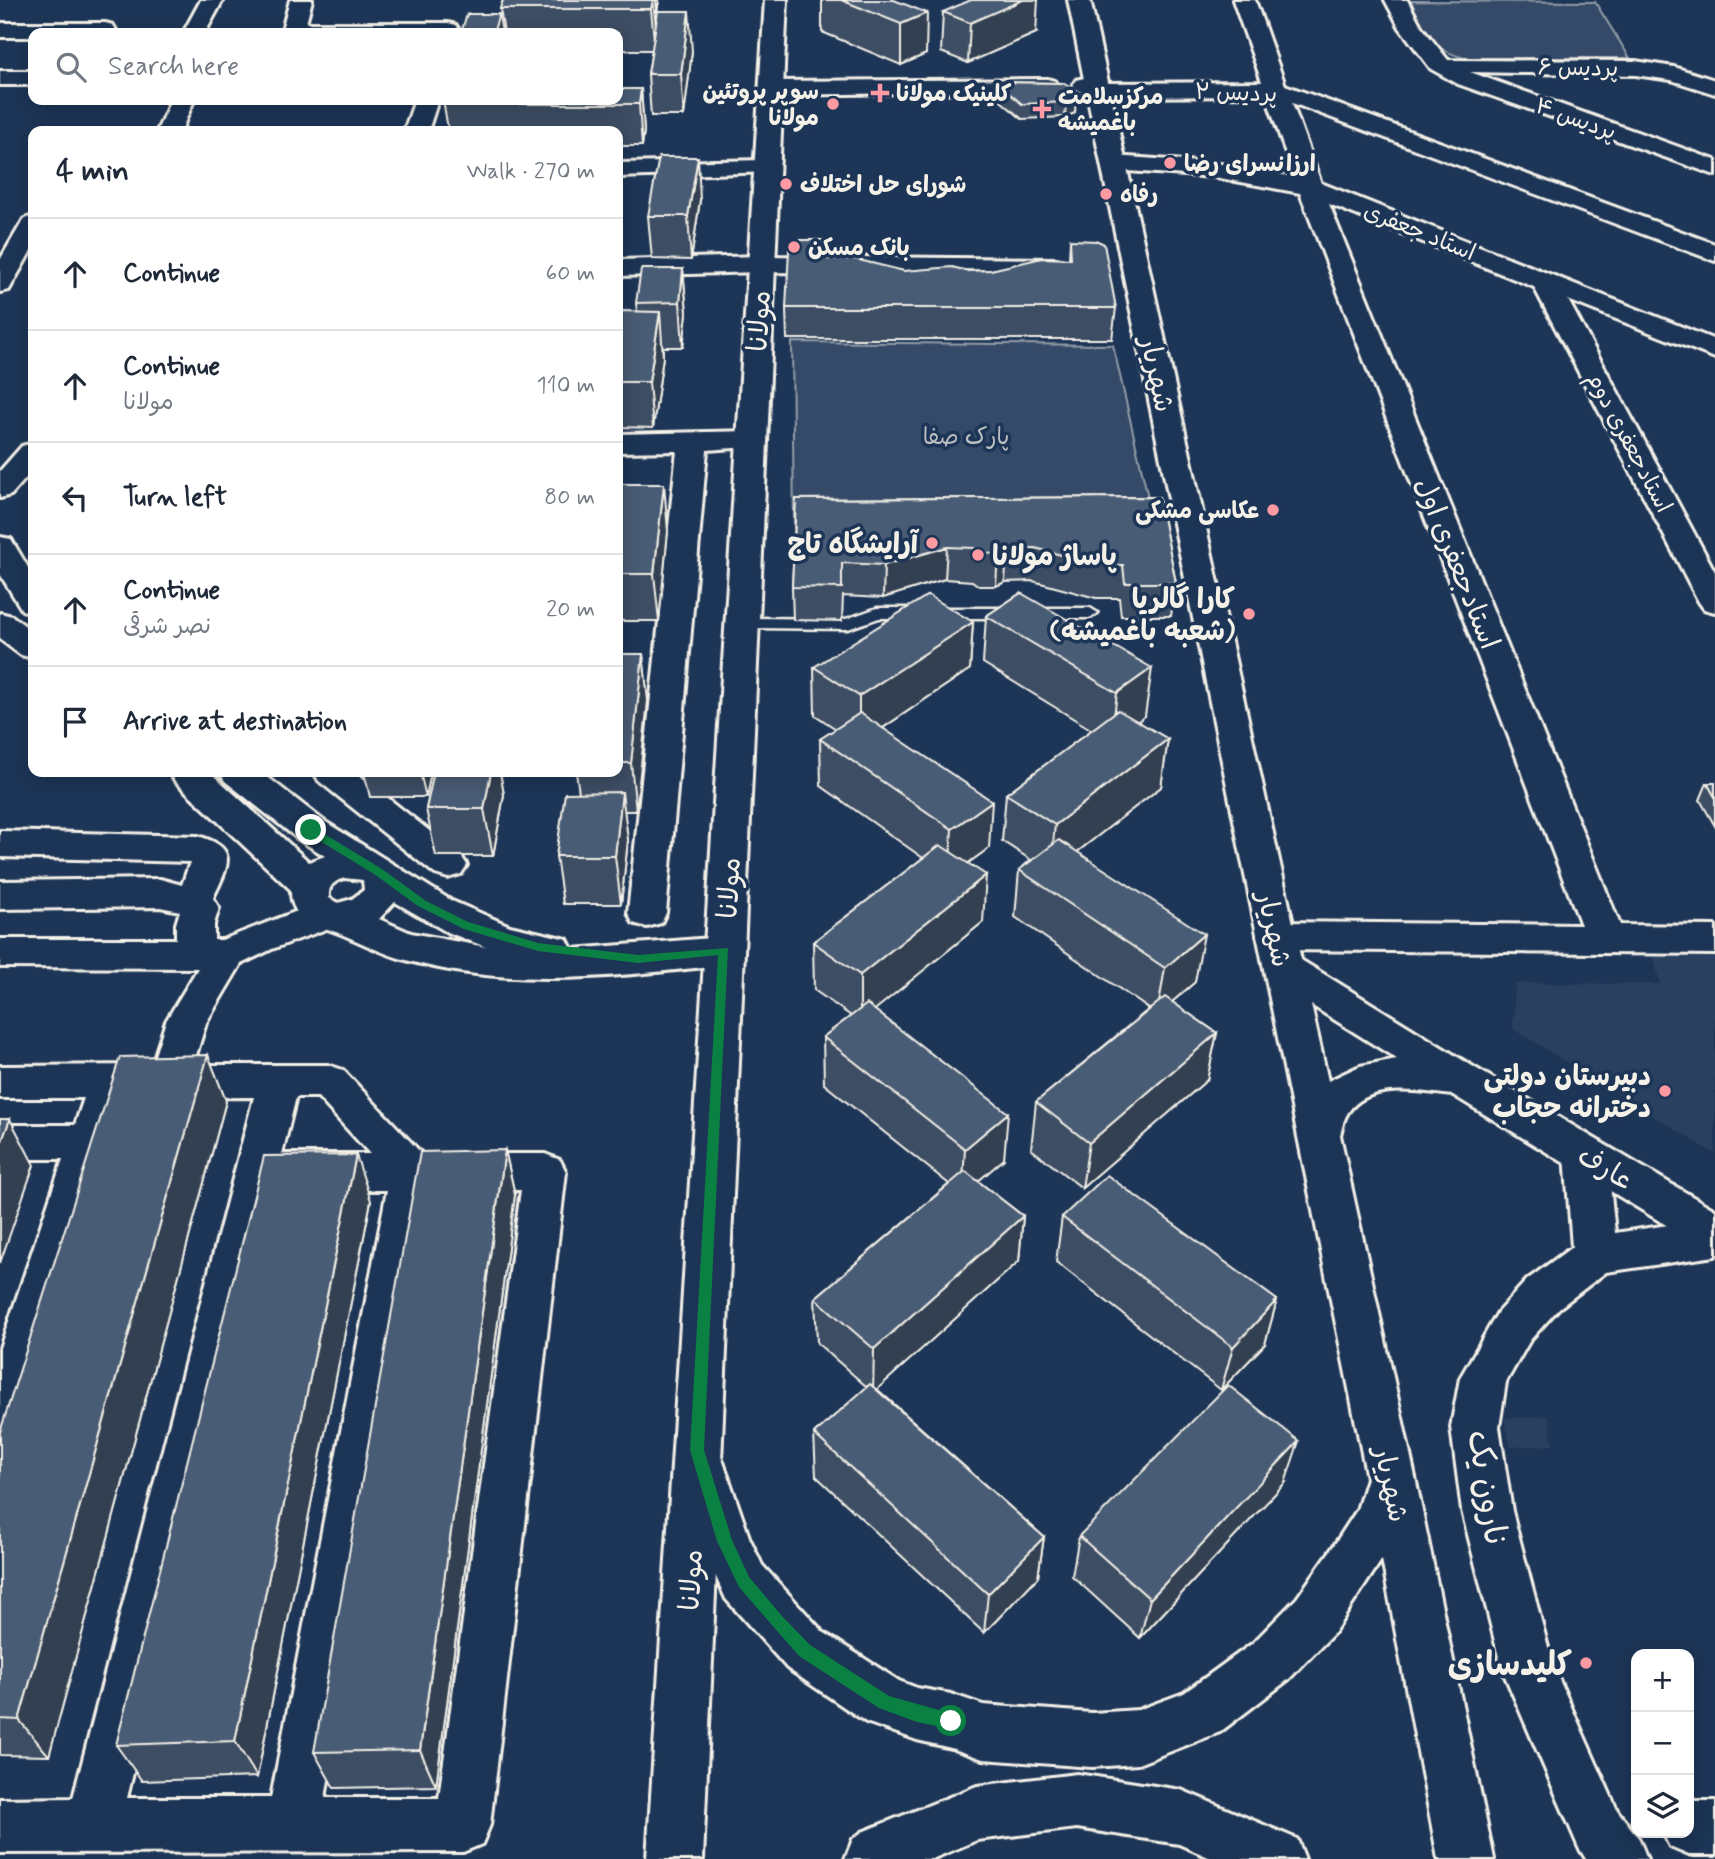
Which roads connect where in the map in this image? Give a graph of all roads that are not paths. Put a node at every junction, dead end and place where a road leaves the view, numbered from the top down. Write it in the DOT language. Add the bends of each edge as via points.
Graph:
graph roads {
  1 [pos="212,0"];
  2 [pos="301,0"];
  3 [pos="776,0"];
  4 [pos="1079,0"];
  5 [pos="1244,0"];
  6 [pos="1396,0"];
  7 [pos="449,25"];
  8 [pos="197,28"];
  9 [pos="294,28"];
  10 [pos="382,28"];
  11 [pos="0,30"];
  12 [pos="28,30"];
  13 [pos="1439,64"];
  14 [pos="0,78"];
  15 [pos="28,78"];
  16 [pos="1274,84"];
  17 [pos="1092,85"];
  18 [pos="1715,87"];
  19 [pos="771,88"];
  20 [pos="180,105"];
  21 [pos="424,105"];
  22 [pos="171,126"];
  23 [pos="418,126"];
  24 [pos="1113,163"];
  25 [pos="766,167"];
  26 [pos="1715,168"];
  27 [pos="623,170"];
  28 [pos="1310,187"];
  29 [pos="28,233"];
  30 [pos="1715,253"];
  31 [pos="761,264"];
  32 [pos="623,268"];
  33 [pos="1079,268"];
  34 [pos="1545,282"];
  35 [pos="0,284"];
  36 [pos="1715,350"];
  37 [pos="28,436"];
  38 [pos="752,440"];
  39 [pos="693,442"];
  40 [pos="623,443"];
  41 [pos="0,447"];
  42 [pos="28,458"];
  43 [pos="0,489"];
  44 [pos="0,546"];
  45 [pos="28,594"];
  46 [pos="1715,602"];
  47 [pos="1090,613"];
  48 [pos="0,623"];
  49 [pos="743,623"];
  50 [pos="28,644"];
  51 [pos="194,777"];
  52 [pos="244,777"];
  53 [pos="338,777"];
  54 [pos="0,844"];
  55 [pos="447,865"];
  56 [pos="374,869"];
  57 [pos="0,895"];
  58 [pos="193,901"];
  59 [pos="320,903"];
  60 [pos="648,912"];
  61 [pos="1606,939"];
  62 [pos="1715,940"];
  63 [pos="226,949"];
  64 [pos="724,951"];
  65 [pos="1280,952"];
  66 [pos="0,953"];
  67 [pos="638,959"];
  68 [pos="1462,1080"];
  69 [pos="110,1081"];
  70 [pos="168,1081"];
  71 [pos="279,1081"];
  72 [pos="0,1082"];
  73 [pos="1318,1135"];
  74 [pos="0,1142"];
  75 [pos="90,1142"];
  76 [pos="1586,1155"];
  77 [pos="256,1172"];
  78 [pos="412,1172"];
  79 [pos="1715,1234"];
  80 [pos="1595,1255"];
  81 [pos="0,1419"];
  82 [pos="697,1450"];
  83 [pos="1391,1477"];
  84 [pos="293,1825"];
  85 [pos="0,1826"];
  86 [pos="93,1826"];
  87 [pos="1694,1828"];
  88 [pos="1715,1828"];
  89 [pos="1618,1839"];
  90 [pos="675,1859"];
  91 [pos="873,1859"];
  92 [pos="1277,1859"];
  93 [pos="1466,1859"];
  1 -- 8 [label="street"];
  2 -- 9 [label="street"];
  3 -- 19 [label="street, مولانا"];
  4 -- 17 [label="street, شهریار"];
  5 -- 16 [label="street, استادجعفری اول"];
  6 -- 13 [label="street"];
  7 -- 10 [label="street"];
  11 -- 12 [label="street"];
  13 -- 18 [label="street, پردیس ۶" via="1635,68"];
  13 -- 26 [label="street, پردیس ۴" via="1466,79"];
  14 -- 15 [label="street"];
  16 -- 17 [label="street, پردیس ۲"];
  16 -- 28 [label="street, استادجعفری اول"];
  16 -- 30 [label="street, پردیس ۲"];
  17 -- 19 [label="street, پردیس ۲"];
  17 -- 24 [label="street, شهریار"];
  19 -- 25 [label="street, مولانا"];
  20 -- 22 [label="street"];
  21 -- 23 [label="street"];
  24 -- 28 [label="street, استاد جعفری" via="1214,170"];
  24 -- 65 [label="street, شهریار"];
  25 -- 27 [label="street"];
  25 -- 31 [label="street, مولانا"];
  28 -- 34 [label="street, استاد جعفری"];
  28 -- 61 [label="street, استادجعفری اول"];
  29 -- 35 [label="street"];
  31 -- 32 [label="street"];
  31 -- 33 [label="street"];
  31 -- 38 [label="street, مولانا"];
  34 -- 36 [label="street, استاد جعفری"];
  34 -- 46 [label="street, استادجعفری دوم"];
  37 -- 41 [label="street"];
  38 -- 39 [label="street"];
  38 -- 49 [label="street, مولانا"];
  39 -- 40 [label="street"];
  39 -- 60 [label="street"];
  42 -- 43 [label="street"];
  44 -- 45 [label="street"];
  47 -- 49 [label="lane" via="877,614 848,624"];
  48 -- 50 [label="street"];
  49 -- 64 [label="street, مولانا"];
  51 -- 59 [label="street" via="276,851"];
  52 -- 56 [label="street" via="311,830"];
  53 -- 55 [label="street"];
  54 -- 58 [label="street" via="198,849 209,855 209,867"];
  56 -- 59 [label="street" via="359,863 325,870"];
  56 -- 59 [label="street" via="384,887 373,905 363,911"];
  56 -- 67 [label="street" via="422,904 464,925 538,947"];
  57 -- 58 [label="street" via="160,893"];
  58 -- 63 [label="street" via="200,908 194,924"];
  59 -- 63 [label="street"];
  59 -- 67 [label="street" via="405,946 490,963 566,966"];
  61 -- 62 [label="street"];
  61 -- 65 [label="street"];
  63 -- 66 [label="street"];
  63 -- 70 [label="street" via="186,1021"];
  64 -- 67 [label="street"];
  64 -- 82 [label="street, مولانا"];
  65 -- 68 [label="street, عارف"];
  65 -- 73 [label="street, شهریار"];
  68 -- 73 [label="street" via="1392,1074 1361,1080 1332,1101"];
  68 -- 76 [label="street, عارف"];
  69 -- 70 [label="street"];
  69 -- 72 [label="street"];
  69 -- 75 [label="street"];
  70 -- 71 [label="street"];
  71 -- 77 [label="street"];
  71 -- 78 [label="street" via="328,1081"];
  73 -- 83 [label="street, شهریار"];
  74 -- 75 [label="street"];
  75 -- 81 [label="street"];
  76 -- 79 [label="street, عارف"];
  76 -- 80 [label="street"];
  77 -- 78 [label="street"];
  77 -- 86 [label="street"];
  78 -- 84 [label="street"];
  78 -- 84 [label="street" via="545,1171 463,1825"];
  79 -- 80 [label="street, نارون یک"];
  80 -- 89 [label="street, نارون یک" via="1543,1294 1514,1326 1483,1378 1475,1427 1487,1511 1528,1669"];
  82 -- 83 [label="street" via="725,1541 744,1582 805,1650 885,1703 983,1732 1062,1739 1138,1737 1175,1724 1201,1713 1271,1661 1315,1616 1351,1564 1379,1519"];
  82 -- 90 [label="street, مولانا"];
  83 -- 93 [label="street, شهریار"];
  84 -- 86 [label="street"];
  85 -- 86 [label="street"];
  87 -- 88 [label="street"];
  91 -- 92 [label="street" via="977,1813 1077,1801 1181,1817"];
}
